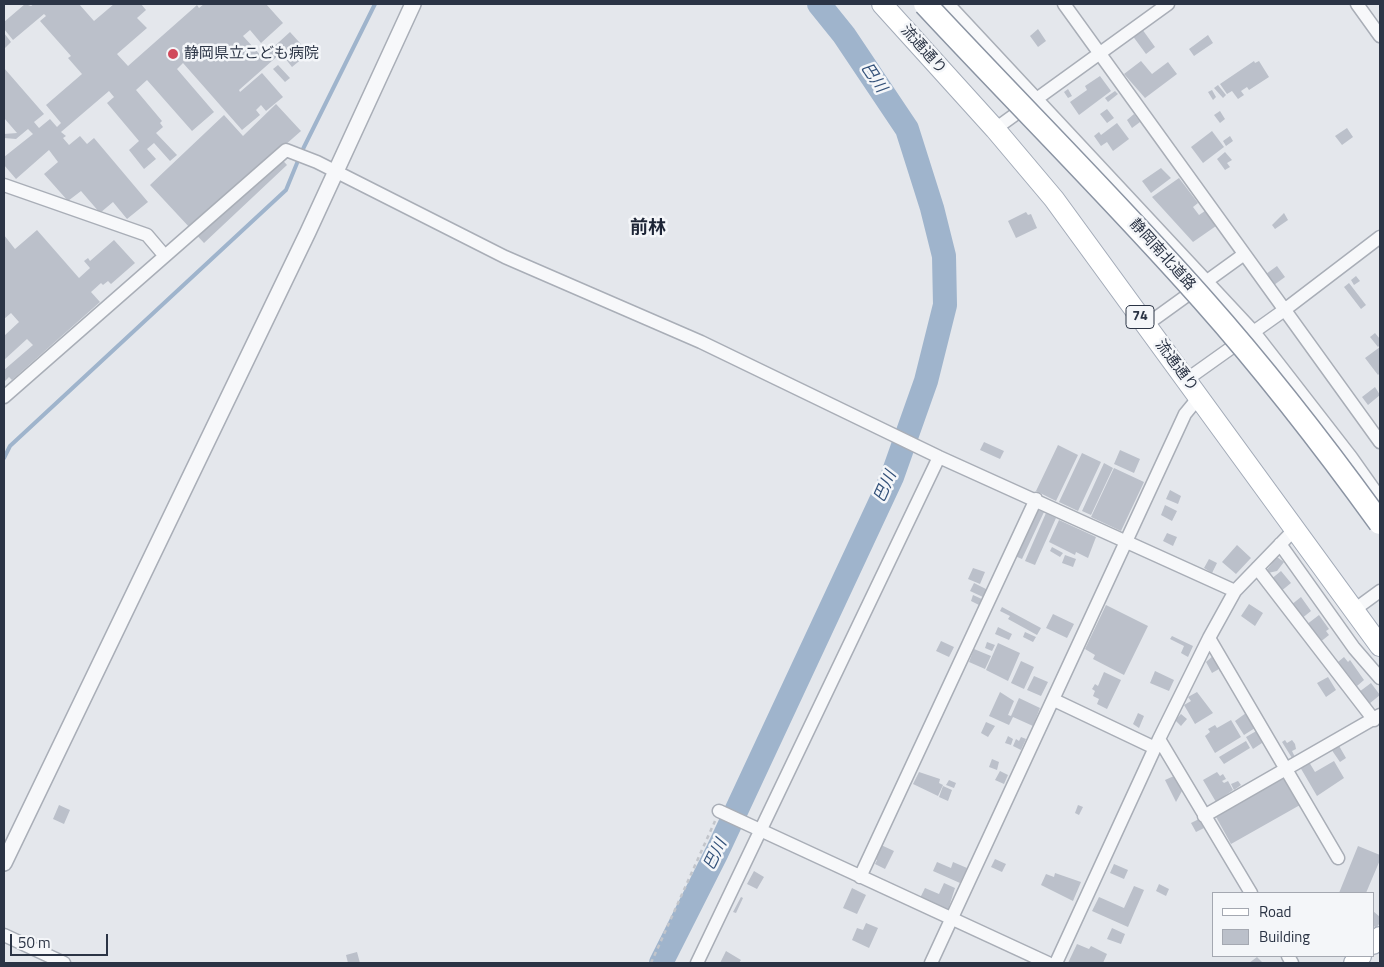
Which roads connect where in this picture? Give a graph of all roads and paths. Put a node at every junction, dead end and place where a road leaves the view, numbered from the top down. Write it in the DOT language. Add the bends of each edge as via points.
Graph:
graph roads {
  1 [pos="882,4"];
  2 [pos="925,4"];
  3 [pos="934,4"];
  4 [pos="948,4"];
  5 [pos="1064,4"];
  6 [pos="1168,4"];
  7 [pos="1357,4"];
  8 [pos="407,5"];
  9 [pos="1380,36"];
  10 [pos="1100,52"];
  11 [pos="1036,99"];
  12 [pos="995,129"];
  13 [pos="336,172"];
  14 [pos="4,186"];
  15 [pos="1380,237"];
  16 [pos="1244,254"];
  17 [pos="164,255"];
  18 [pos="1207,282"];
  19 [pos="1283,310"];
  20 [pos="1146,325"];
  21 [pos="1254,332"];
  22 [pos="1186,380"];
  23 [pos="4,396"];
  24 [pos="1200,397"];
  25 [pos="1380,442"];
  26 [pos="939,457"];
  27 [pos="1380,498"];
  28 [pos="1036,499"];
  29 [pos="1380,511"];
  30 [pos="1380,523"];
  31 [pos="1295,529"];
  32 [pos="1127,541"];
  33 [pos="1280,544"];
  34 [pos="1257,568"];
  35 [pos="1235,591"];
  36 [pos="1380,591"];
  37 [pos="1354,610"];
  38 [pos="1209,638"];
  39 [pos="1380,646"];
  40 [pos="1380,678"];
  41 [pos="1054,700"];
  42 [pos="1377,718"];
  43 [pos="1157,744"];
  44 [pos="1286,770"];
  45 [pos="719,811"];
  46 [pos="1204,816"];
  47 [pos="761,831"];
  48 [pos="1338,858"];
  49 [pos="4,863"];
  50 [pos="860,877"];
  51 [pos="1250,892"];
  52 [pos="951,919"];
  53 [pos="4,935"];
  54 [pos="64,963"];
  55 [pos="651,963"];
  56 [pos="697,963"];
  57 [pos="931,963"];
  58 [pos="1048,963"];
  59 [pos="1056,963"];
  1 -- 12 [label="main road, 流通通り / 74"];
  2 -- 30 [label="highway, 静岡南北道路, bridge" via="1205,302 1285,397"];
  3 -- 29 [label="highway, 静岡南北道路" via="1210,298 1290,393"];
  4 -- 11 [label="street"];
  5 -- 10 [label="street"];
  6 -- 10 [label="street"];
  7 -- 9 [label="street"];
  8 -- 13 [label="street"];
  10 -- 11 [label="street"];
  10 -- 16 [label="street"];
  11 -- 12 [label="street"];
  11 -- 18 [label="street"];
  12 -- 20 [label="main road, 流通通り / 74" via="1054,199"];
  13 -- 17 [label="street" via="286,150"];
  13 -- 26 [label="street" via="505,257 701,342"];
  13 -- 49 [label="street"];
  14 -- 17 [label="street" via="147,235"];
  15 -- 19 [label="street"];
  16 -- 18 [label="street"];
  16 -- 19 [label="street"];
  17 -- 23 [label="street"];
  18 -- 20 [label="street"];
  18 -- 21 [label="street"];
  19 -- 21 [label="street"];
  19 -- 25 [label="street"];
  20 -- 22 [label="main road, 流通通り / 74"];
  21 -- 22 [label="street"];
  21 -- 27 [label="street"];
  22 -- 24 [label="main road, 流通通り / 74"];
  24 -- 31 [label="main road, 流通通り / 74"];
  24 -- 32 [label="street" via="1185,414"];
  26 -- 28 [label="street"];
  26 -- 47 [label="street"];
  28 -- 32 [label="street"];
  28 -- 50 [label="street"];
  31 -- 33 [label="street"];
  31 -- 37 [label="main road, 流通通り / 74"];
  32 -- 35 [label="street"];
  32 -- 41 [label="street"];
  33 -- 34 [label="street"];
  33 -- 40 [label="street" via="1354,648"];
  34 -- 35 [label="street"];
  34 -- 42 [label="street"];
  35 -- 38 [label="street"];
  36 -- 37 [label="street"];
  37 -- 39 [label="main road, 流通通り / 74"];
  38 -- 43 [label="street"];
  38 -- 44 [label="street"];
  41 -- 43 [label="street"];
  41 -- 52 [label="street"];
  42 -- 44 [label="street"];
  43 -- 46 [label="street"];
  43 -- 59 [label="street"];
  44 -- 46 [label="street"];
  44 -- 48 [label="street"];
  45 -- 47 [label="street"];
  45 -- 55 [label="path"];
  46 -- 51 [label="street"];
  47 -- 50 [label="street"];
  47 -- 56 [label="street"];
  50 -- 52 [label="street"];
  52 -- 57 [label="street"];
  52 -- 58 [label="street"];
  53 -- 54 [label="street"];
}
